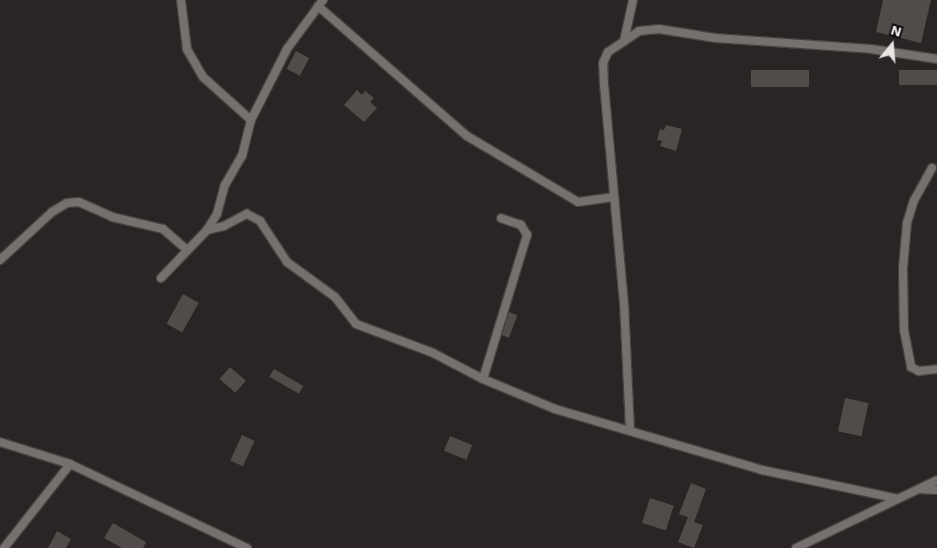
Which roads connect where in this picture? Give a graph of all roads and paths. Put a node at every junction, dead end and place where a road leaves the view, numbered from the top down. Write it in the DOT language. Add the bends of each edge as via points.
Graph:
graph roads {
  1 [pos="181,0"];
  2 [pos="633,0"];
  3 [pos="320,3"];
  4 [pos="624,41"];
  5 [pos="937,59"];
  6 [pos="251,120"];
  7 [pos="932,168"];
  8 [pos="614,197"];
  9 [pos="217,214"];
  10 [pos="501,218"];
  11 [pos="224,226"];
  12 [pos="207,230"];
  13 [pos="186,249"];
  14 [pos="0,260"];
  15 [pos="161,278"];
  16 [pos="937,370"];
  17 [pos="483,379"];
  18 [pos="630,429"];
  19 [pos="0,442"];
  20 [pos="70,464"];
  21 [pos="937,480"];
  22 [pos="916,489"];
  23 [pos="937,490"];
  24 [pos="895,498"];
  25 [pos="4,548"];
  26 [pos="248,548"];
  27 [pos="796,548"];
  1 -- 6 [label="street" via="187,49 203,77"];
  2 -- 4 [label="street"];
  3 -- 6 [label="street" via="287,48"];
  3 -- 8 [label="street" via="467,136 578,202"];
  4 -- 5 [label="street" via="639,31 659,29 715,38 871,49"];
  4 -- 8 [label="street" via="608,52 602,63"];
  6 -- 9 [label="street" via="242,156 226,185"];
  7 -- 16 [label="street" via="914,200 907,223 903,268 904,330 910,367 919,371"];
  8 -- 18 [label="street"];
  9 -- 11 [label="street"];
  9 -- 12 [label="street"];
  10 -- 17 [label="street" via="521,225 527,235"];
  11 -- 12 [label="street"];
  11 -- 17 [label="street" via="247,214 260,221 288,262 335,297 356,324 433,353"];
  12 -- 13 [label="street"];
  13 -- 14 [label="street" via="163,229 112,217 79,202 66,204 52,212"];
  13 -- 15 [label="street"];
  17 -- 18 [label="street" via="556,409"];
  18 -- 24 [label="street" via="762,470"];
  19 -- 20 [label="street"];
  20 -- 25 [label="street"];
  20 -- 26 [label="street"];
  21 -- 22 [label="street"];
  22 -- 23 [label="street"];
  22 -- 24 [label="street"];
  24 -- 27 [label="street"];
}
